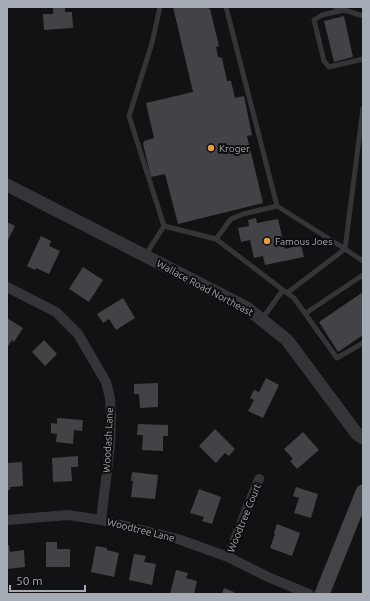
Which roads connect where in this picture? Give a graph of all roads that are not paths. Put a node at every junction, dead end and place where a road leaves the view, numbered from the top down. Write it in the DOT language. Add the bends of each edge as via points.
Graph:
graph roads {
  1 [pos="160,7"];
  2 [pos="226,7"];
  3 [pos="336,7"];
  4 [pos="344,10"];
  5 [pos="363,16"];
  6 [pos="363,59"];
  7 [pos="363,108"];
  8 [pos="360,148"];
  9 [pos="7,185"];
  10 [pos="278,206"];
  11 [pos="164,226"];
  12 [pos="216,239"];
  13 [pos="345,249"];
  14 [pos="145,256"];
  15 [pos="363,261"];
  16 [pos="363,275"];
  17 [pos="7,287"];
  18 [pos="285,292"];
  19 [pos="306,313"];
  20 [pos="262,319"];
  21 [pos="363,343"];
  22 [pos="363,438"];
  23 [pos="259,480"];
  24 [pos="363,492"];
  25 [pos="360,510"];
  26 [pos="7,520"];
  27 [pos="101,520"];
  28 [pos="228,557"];
  29 [pos="309,594"];
  30 [pos="322,594"];
  1 -- 11 [label="lane" via="152,43 129,116"];
  2 -- 10 [label="lane"];
  3 -- 4 [label="lane"];
  4 -- 5 [label="lane"];
  4 -- 6 [label="lane" via="322,15 314,20 324,61 329,67"];
  7 -- 8 [label="lane"];
  8 -- 13 [label="lane"];
  9 -- 14 [label="street, Wallace Road Northeast"];
  10 -- 12 [label="lane" via="231,219"];
  10 -- 13 [label="lane"];
  11 -- 12 [label="lane"];
  11 -- 14 [label="lane"];
  12 -- 18 [label="lane"];
  13 -- 15 [label="lane"];
  13 -- 18 [label="lane"];
  14 -- 20 [label="street, Wallace Road Northeast" via="247,308"];
  16 -- 19 [label="lane"];
  17 -- 27 [label="street, Woodash Lane" via="56,312 78,334 106,382 110,398 110,446"];
  18 -- 19 [label="lane" via="294,298"];
  18 -- 20 [label="lane"];
  19 -- 21 [label="lane" via="337,358"];
  20 -- 22 [label="street, Wallace Road Northeast" via="287,340 357,434"];
  23 -- 28 [label="street, Woodtree Court"];
  24 -- 25 [label="main road"];
  25 -- 30 [label="main road"];
  26 -- 27 [label="street, Woodtree Lane" via="68,515"];
  27 -- 28 [label="street, Woodtree Lane" via="178,539"];
  28 -- 29 [label="street, Woodtree Lane"];
}
